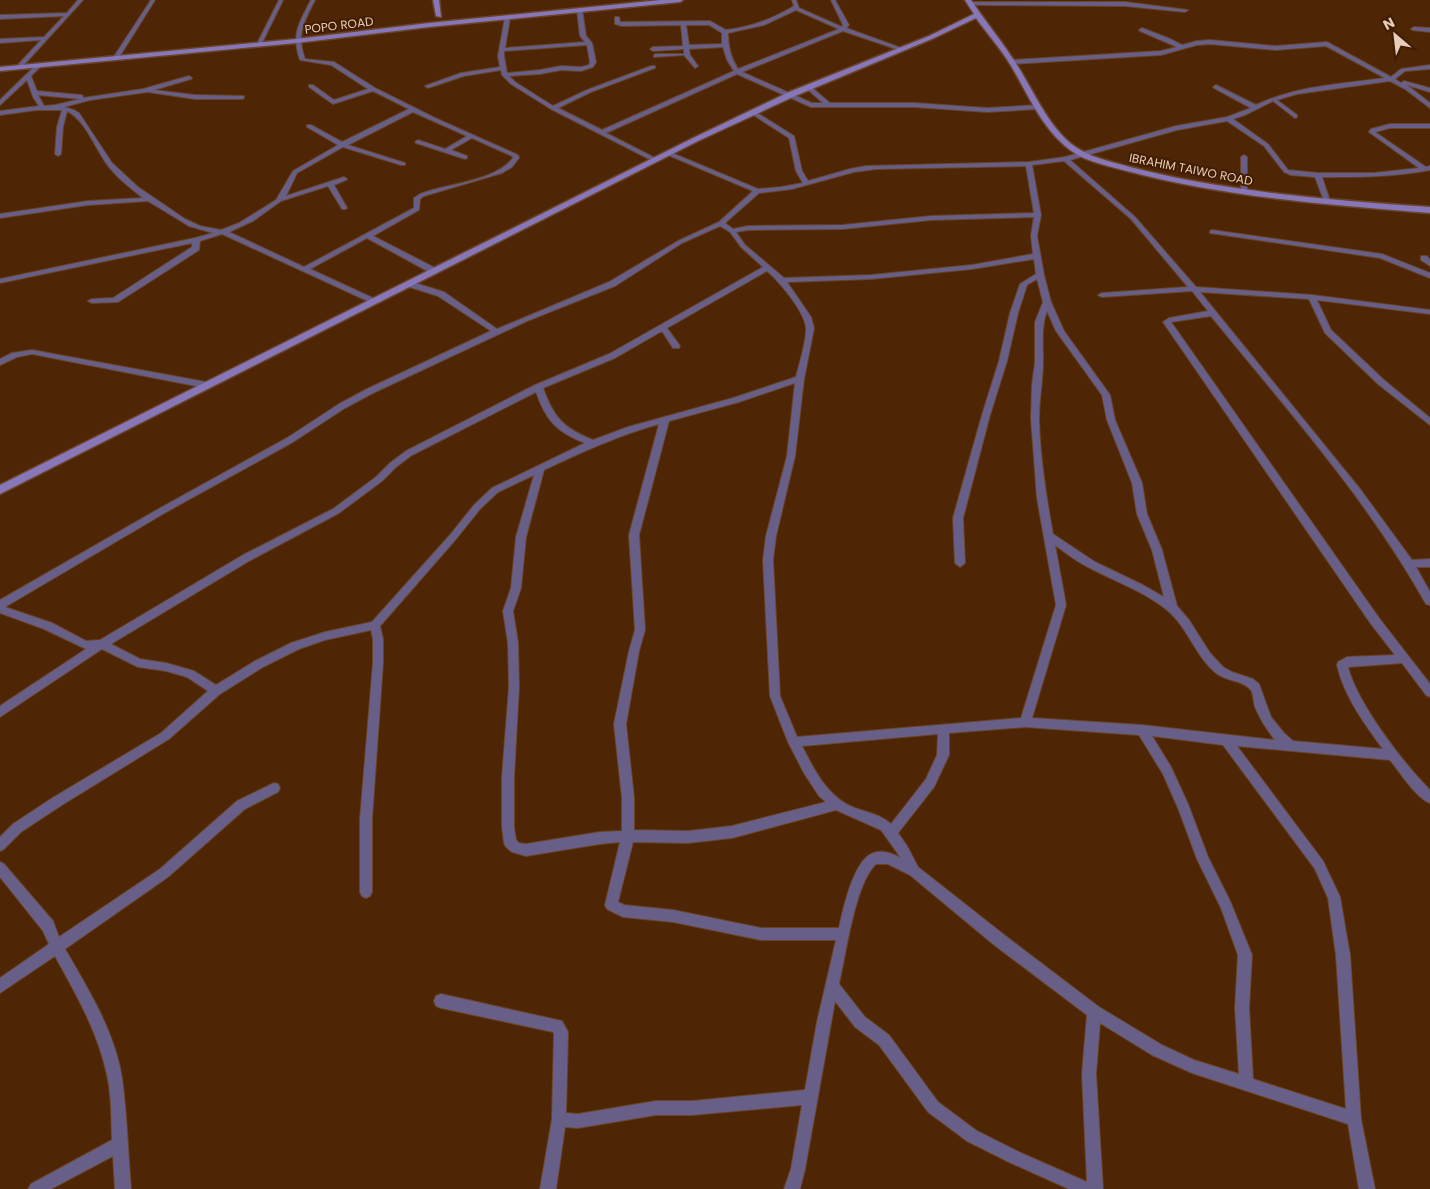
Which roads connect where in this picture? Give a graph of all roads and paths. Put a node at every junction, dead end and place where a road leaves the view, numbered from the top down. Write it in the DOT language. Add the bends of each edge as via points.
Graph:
graph roads {
  1 [pos="81,0"];
  2 [pos="153,0"];
  3 [pos="281,0"];
  4 [pos="314,0"];
  5 [pos="436,0"];
  6 [pos="680,0"];
  7 [pos="794,0"];
  8 [pos="833,0"];
  9 [pos="970,2"];
  10 [pos="1108,2"];
  11 [pos="796,8"];
  12 [pos="580,10"];
  13 [pos="1186,10"];
  14 [pos="68,14"];
  15 [pos="977,15"];
  16 [pos="439,16"];
  17 [pos="0,17"];
  18 [pos="507,18"];
  19 [pos="617,18"];
  20 [pos="457,22"];
  21 [pos="429,25"];
  22 [pos="684,25"];
  23 [pos="843,29"];
  24 [pos="1414,29"];
  25 [pos="1142,30"];
  26 [pos="1430,30"];
  27 [pos="725,32"];
  28 [pos="46,38"];
  29 [pos="0,40"];
  30 [pos="296,41"];
  31 [pos="589,43"];
  32 [pos="258,45"];
  33 [pos="725,45"];
  34 [pos="686,48"];
  35 [pos="1183,48"];
  36 [pos="653,49"];
  37 [pos="901,49"];
  38 [pos="502,50"];
  39 [pos="688,55"];
  40 [pos="656,56"];
  41 [pos="116,58"];
  42 [pos="1011,62"];
  43 [pos="39,65"];
  44 [pos="695,66"];
  45 [pos="18,67"];
  46 [pos="1430,67"];
  47 [pos="502,68"];
  48 [pos="653,68"];
  49 [pos="0,69"];
  50 [pos="737,72"];
  51 [pos="28,76"];
  52 [pos="505,76"];
  53 [pos="189,78"];
  54 [pos="1393,80"];
  55 [pos="311,86"];
  56 [pos="428,86"];
  57 [pos="1216,86"];
  58 [pos="808,87"];
  59 [pos="373,89"];
  60 [pos="1430,90"];
  61 [pos="144,91"];
  62 [pos="35,93"];
  63 [pos="790,95"];
  64 [pos="242,97"];
  65 [pos="90,98"];
  66 [pos="1273,99"];
  67 [pos="0,103"];
  68 [pos="830,106"];
  69 [pos="1430,106"];
  70 [pos="1038,107"];
  71 [pos="43,108"];
  72 [pos="56,108"];
  73 [pos="553,108"];
  74 [pos="1254,108"];
  75 [pos="65,109"];
  76 [pos="414,109"];
  77 [pos="0,113"];
  78 [pos="754,113"];
  79 [pos="1295,116"];
  80 [pos="1228,119"];
  81 [pos="309,126"];
  82 [pos="1430,126"];
  83 [pos="601,133"];
  84 [pos="471,136"];
  85 [pos="418,142"];
  86 [pos="342,145"];
  87 [pos="445,151"];
  88 [pos="1081,153"];
  89 [pos="58,154"];
  90 [pos="670,154"];
  91 [pos="465,157"];
  92 [pos="1244,157"];
  93 [pos="1065,159"];
  94 [pos="655,160"];
  95 [pos="403,164"];
  96 [pos="1030,164"];
  97 [pos="1427,168"];
  98 [pos="1318,175"];
  99 [pos="344,179"];
  100 [pos="330,184"];
  101 [pos="807,184"];
  102 [pos="757,191"];
  103 [pos="1244,191"];
  104 [pos="152,199"];
  105 [pos="279,200"];
  106 [pos="1327,200"];
  107 [pos="344,208"];
  108 [pos="1430,210"];
  109 [pos="1038,215"];
  110 [pos="0,216"];
  111 [pos="721,223"];
  112 [pos="732,231"];
  113 [pos="223,232"];
  114 [pos="1212,232"];
  115 [pos="368,236"];
  116 [pos="196,240"];
  117 [pos="1037,256"];
  118 [pos="766,268"];
  119 [pos="305,269"];
  120 [pos="434,272"];
  121 [pos="1040,276"];
  122 [pos="1430,276"];
  123 [pos="782,280"];
  124 [pos="0,281"];
  125 [pos="409,284"];
  126 [pos="1194,289"];
  127 [pos="1102,295"];
  128 [pos="1312,297"];
  129 [pos="92,301"];
  130 [pos="372,301"];
  131 [pos="1048,302"];
  132 [pos="1430,312"];
  133 [pos="1213,313"];
  134 [pos="663,327"];
  135 [pos="497,332"];
  136 [pos="676,346"];
  137 [pos="0,362"];
  138 [pos="800,379"];
  139 [pos="206,385"];
  140 [pos="538,387"];
  141 [pos="665,419"];
  142 [pos="1430,422"];
  143 [pos="593,444"];
  144 [pos="540,468"];
  145 [pos="0,490"];
  146 [pos="1049,536"];
  147 [pos="960,563"];
  148 [pos="1430,563"];
  149 [pos="1409,564"];
  150 [pos="1430,601"];
  151 [pos="0,604"];
  152 [pos="1172,608"];
  153 [pos="0,609"];
  154 [pos="375,625"];
  155 [pos="102,644"];
  156 [pos="1403,659"];
  157 [pos="216,692"];
  158 [pos="1430,692"];
  159 [pos="0,712"];
  160 [pos="1025,722"];
  161 [pos="944,730"];
  162 [pos="1142,730"];
  163 [pos="1226,740"];
  164 [pos="794,742"];
  165 [pos="1290,745"];
  166 [pos="1393,755"];
  167 [pos="274,788"];
  168 [pos="1430,798"];
  169 [pos="836,804"];
  170 [pos="890,834"];
  171 [pos="628,836"];
  172 [pos="0,845"];
  173 [pos="0,868"];
  174 [pos="914,871"];
  175 [pos="366,892"];
  176 [pos="844,934"];
  177 [pos="57,947"];
  178 [pos="832,985"];
  179 [pos="0,986"];
  180 [pos="441,1001"];
  181 [pos="1094,1012"];
  182 [pos="1246,1082"];
  183 [pos="811,1097"];
  184 [pos="559,1119"];
  185 [pos="1354,1119"];
  186 [pos="120,1144"];
  187 [pos="36,1189"];
  188 [pos="123,1189"];
  189 [pos="548,1189"];
  190 [pos="792,1189"];
  191 [pos="1086,1189"];
  192 [pos="1095,1189"];
  193 [pos="1367,1189"];
  1 -- 14 [label="street"];
  2 -- 41 [label="street"];
  3 -- 32 [label="street"];
  4 -- 30 [label="street" via="298,30"];
  5 -- 16 [label="main road"];
  6 -- 12 [label="main road, POPO ROAD"];
  7 -- 11 [label="street"];
  8 -- 23 [label="street" via="846,25"];
  9 -- 10 [label="street"];
  9 -- 15 [label="main road, IBRAHIM TAIWO ROAD"];
  10 -- 13 [label="street"];
  11 -- 23 [label="street"];
  11 -- 27 [label="street" via="749,27"];
  12 -- 18 [label="main road, POPO ROAD"];
  12 -- 31 [label="street" via="583,36"];
  14 -- 17 [label="street"];
  14 -- 28 [label="street"];
  15 -- 37 [label="main road"];
  15 -- 42 [label="main road, IBRAHIM TAIWO ROAD"];
  16 -- 20 [label="main road" via="446,21"];
  16 -- 21 [label="main road"];
  18 -- 20 [label="main road, POPO ROAD"];
  18 -- 38 [label="street"];
  19 -- 22 [label="street" via="617,23 622,24"];
  20 -- 21 [label="main road, POPO ROAD"];
  21 -- 30 [label="main road, POPO ROAD"];
  22 -- 27 [label="street" via="710,23"];
  22 -- 34 [label="street"];
  23 -- 37 [label="street"];
  23 -- 50 [label="street"];
  24 -- 26 [label="street"];
  25 -- 35 [label="street"];
  27 -- 33 [label="street"];
  28 -- 29 [label="street"];
  28 -- 45 [label="street"];
  30 -- 32 [label="main road, POPO ROAD"];
  30 -- 59 [label="street" via="303,60 332,63"];
  31 -- 38 [label="street"];
  31 -- 52 [label="street" via="591,66"];
  32 -- 41 [label="main road, POPO ROAD"];
  33 -- 34 [label="street"];
  33 -- 50 [label="street"];
  34 -- 36 [label="street"];
  34 -- 39 [label="street"];
  35 -- 42 [label="street" via="1161,53"];
  35 -- 54 [label="street" via="1210,42 1276,48 1327,44"];
  37 -- 58 [label="main road"];
  38 -- 47 [label="street"];
  39 -- 40 [label="street"];
  39 -- 44 [label="street"];
  41 -- 43 [label="main road, POPO ROAD"];
  42 -- 70 [label="main road, IBRAHIM TAIWO ROAD"];
  43 -- 45 [label="main road, POPO ROAD"];
  43 -- 51 [label="street"];
  45 -- 49 [label="main road, POPO ROAD"];
  46 -- 54 [label="street" via="1403,70"];
  47 -- 52 [label="street"];
  47 -- 56 [label="street" via="463,74"];
  48 -- 73 [label="street"];
  50 -- 63 [label="street"];
  50 -- 83 [label="street"];
  51 -- 62 [label="street"];
  51 -- 67 [label="street"];
  52 -- 73 [label="street"];
  53 -- 61 [label="street"];
  54 -- 60 [label="street"];
  54 -- 66 [label="street" via="1296,92"];
  54 -- 69 [label="street"];
  55 -- 59 [label="street" via="333,102"];
  57 -- 74 [label="street"];
  58 -- 63 [label="main road"];
  58 -- 68 [label="street"];
  59 -- 76 [label="street"];
  61 -- 64 [label="street" via="184,96"];
  61 -- 65 [label="street"];
  62 -- 65 [label="street"];
  62 -- 71 [label="street"];
  63 -- 68 [label="street" via="811,106"];
  63 -- 78 [label="main road"];
  65 -- 72 [label="street"];
  66 -- 74 [label="street"];
  66 -- 79 [label="street"];
  68 -- 70 [label="street" via="914,105 987,110"];
  70 -- 88 [label="main road, IBRAHIM TAIWO ROAD" via="1060,137"];
  71 -- 72 [label="street"];
  71 -- 77 [label="street"];
  72 -- 75 [label="street"];
  73 -- 83 [label="street"];
  74 -- 80 [label="street"];
  75 -- 89 [label="street"];
  75 -- 104 [label="street" via="73,111 86,127 110,165"];
  76 -- 84 [label="street"];
  76 -- 86 [label="street"];
  78 -- 90 [label="main road"];
  78 -- 101 [label="street" via="792,137 799,171"];
  80 -- 88 [label="street" via="1176,128"];
  80 -- 98 [label="street" via="1266,146 1286,171"];
  81 -- 86 [label="street"];
  82 -- 97 [label="street" via="1390,126 1372,132"];
  83 -- 94 [label="street"];
  84 -- 87 [label="street"];
  84 -- 115 [label="street" via="515,154 514,162 492,177 422,195 417,198 417,209"];
  85 -- 87 [label="street"];
  86 -- 95 [label="street"];
  86 -- 105 [label="street" via="294,172"];
  87 -- 91 [label="street"];
  88 -- 93 [label="street"];
  88 -- 103 [label="main road, IBRAHIM TAIWO ROAD" via="1144,174"];
  90 -- 94 [label="main road"];
  90 -- 102 [label="street"];
  92 -- 103 [label="street"];
  93 -- 96 [label="street"];
  93 -- 126 [label="street" via="1133,218"];
  94 -- 120 [label="main road"];
  96 -- 101 [label="street" via="851,170"];
  96 -- 109 [label="street"];
  97 -- 98 [label="street" via="1374,175"];
  98 -- 106 [label="street"];
  99 -- 100 [label="street"];
  100 -- 105 [label="street"];
  100 -- 107 [label="street"];
  101 -- 102 [label="street"];
  102 -- 111 [label="street"];
  103 -- 106 [label="main road, IBRAHIM TAIWO ROAD"];
  104 -- 110 [label="street"];
  104 -- 113 [label="street" via="192,225"];
  105 -- 113 [label="street"];
  106 -- 108 [label="main road, IBRAHIM TAIWO ROAD"];
  109 -- 112 [label="street" via="931,218 843,228 748,228"];
  109 -- 117 [label="street" via="1034,236"];
  111 -- 112 [label="street"];
  111 -- 135 [label="street" via="680,242 612,284"];
  112 -- 118 [label="street"];
  113 -- 116 [label="street"];
  113 -- 119 [label="street"];
  114 -- 122 [label="street" via="1382,256"];
  115 -- 119 [label="street"];
  115 -- 120 [label="street"];
  116 -- 124 [label="street"];
  116 -- 129 [label="street" via="196,248 115,300"];
  117 -- 121 [label="street"];
  117 -- 123 [label="street" via="972,267 871,277"];
  118 -- 123 [label="street"];
  118 -- 134 [label="street"];
  119 -- 130 [label="street"];
  120 -- 125 [label="main road"];
  121 -- 131 [label="street"];
  121 -- 147 [label="street" via="1024,284 1014,312 958,518"];
  123 -- 138 [label="street" via="807,317 810,328"];
  125 -- 130 [label="main road"];
  125 -- 135 [label="street" via="441,294"];
  126 -- 127 [label="street"];
  126 -- 128 [label="street"];
  126 -- 133 [label="street"];
  128 -- 132 [label="street"];
  128 -- 142 [label="street" via="1328,331"];
  130 -- 139 [label="main road"];
  131 -- 146 [label="street" via="1040,322 1035,419"];
  131 -- 152 [label="street" via="1060,331 1106,395 1111,420 1137,483 1142,514 1157,550"];
  133 -- 149 [label="street" via="1357,491"];
  133 -- 156 [label="street" via="1166,322"];
  134 -- 136 [label="street"];
  134 -- 140 [label="street" via="612,356"];
  135 -- 151 [label="street" via="363,395 290,440"];
  137 -- 139 [label="street" via="14,355 32,352"];
  138 -- 141 [label="street"];
  138 -- 164 [label="street" via="790,456 768,560 775,696"];
  139 -- 145 [label="main road"];
  140 -- 143 [label="street" via="548,414 557,426"];
  140 -- 155 [label="street" via="409,453 336,511 246,558"];
  141 -- 143 [label="street"];
  141 -- 171 [label="street" via="634,534 640,630 620,724 628,798"];
  143 -- 144 [label="street"];
  144 -- 154 [label="street" via="495,490 476,507"];
  144 -- 171 [label="street" via="521,537 516,588 508,611 514,687 508,777 510,844 526,850"];
  146 -- 152 [label="street" via="1080,558 1138,585"];
  146 -- 160 [label="street" via="1061,605"];
  148 -- 149 [label="street"];
  149 -- 150 [label="street"];
  152 -- 165 [label="street" via="1180,615 1208,660 1227,677 1253,685 1259,692 1259,701 1268,721"];
  153 -- 155 [label="street" via="48,626 85,645"];
  154 -- 157 [label="street" via="295,646 259,664"];
  154 -- 175 [label="street" via="378,663 366,819"];
  155 -- 157 [label="street" via="138,662 190,674"];
  155 -- 159 [label="street"];
  156 -- 158 [label="street"];
  156 -- 166 [label="street" via="1347,661 1342,665 1354,695"];
  157 -- 172 [label="street" via="164,736 17,828"];
  160 -- 161 [label="street"];
  160 -- 162 [label="street"];
  161 -- 164 [label="street"];
  161 -- 170 [label="street" via="943,755 930,783"];
  162 -- 163 [label="street"];
  162 -- 182 [label="street" via="1184,808 1245,955 1242,1008"];
  163 -- 165 [label="street"];
  163 -- 185 [label="street" via="1319,865 1334,898 1343,955"];
  164 -- 169 [label="street" via="808,769"];
  165 -- 166 [label="street"];
  166 -- 168 [label="street"];
  167 -- 177 [label="street" via="240,805 164,873"];
  169 -- 170 [label="street" via="885,826"];
  169 -- 171 [label="street" via="732,832 688,837"];
  170 -- 174 [label="street"];
  171 -- 176 [label="street" via="611,905 623,911 673,916 761,934"];
  173 -- 177 [label="street" via="48,926"];
  174 -- 176 [label="street" via="889,858 874,858 860,878"];
  174 -- 181 [label="street"];
  176 -- 178 [label="street"];
  177 -- 179 [label="street"];
  177 -- 186 [label="street" via="105,1041 115,1077"];
  178 -- 183 [label="street"];
  178 -- 191 [label="street" via="860,1022 884,1040 933,1106 972,1136"];
  180 -- 184 [label="street" via="557,1026 561,1032"];
  181 -- 182 [label="street" via="1157,1050 1192,1066"];
  181 -- 192 [label="street" via="1089,1074"];
  182 -- 185 [label="street"];
  183 -- 184 [label="street" via="710,1107 656,1108 578,1121"];
  183 -- 190 [label="street"];
  184 -- 189 [label="street"];
  185 -- 193 [label="street"];
  186 -- 187 [label="street"];
  186 -- 188 [label="street"];
}
